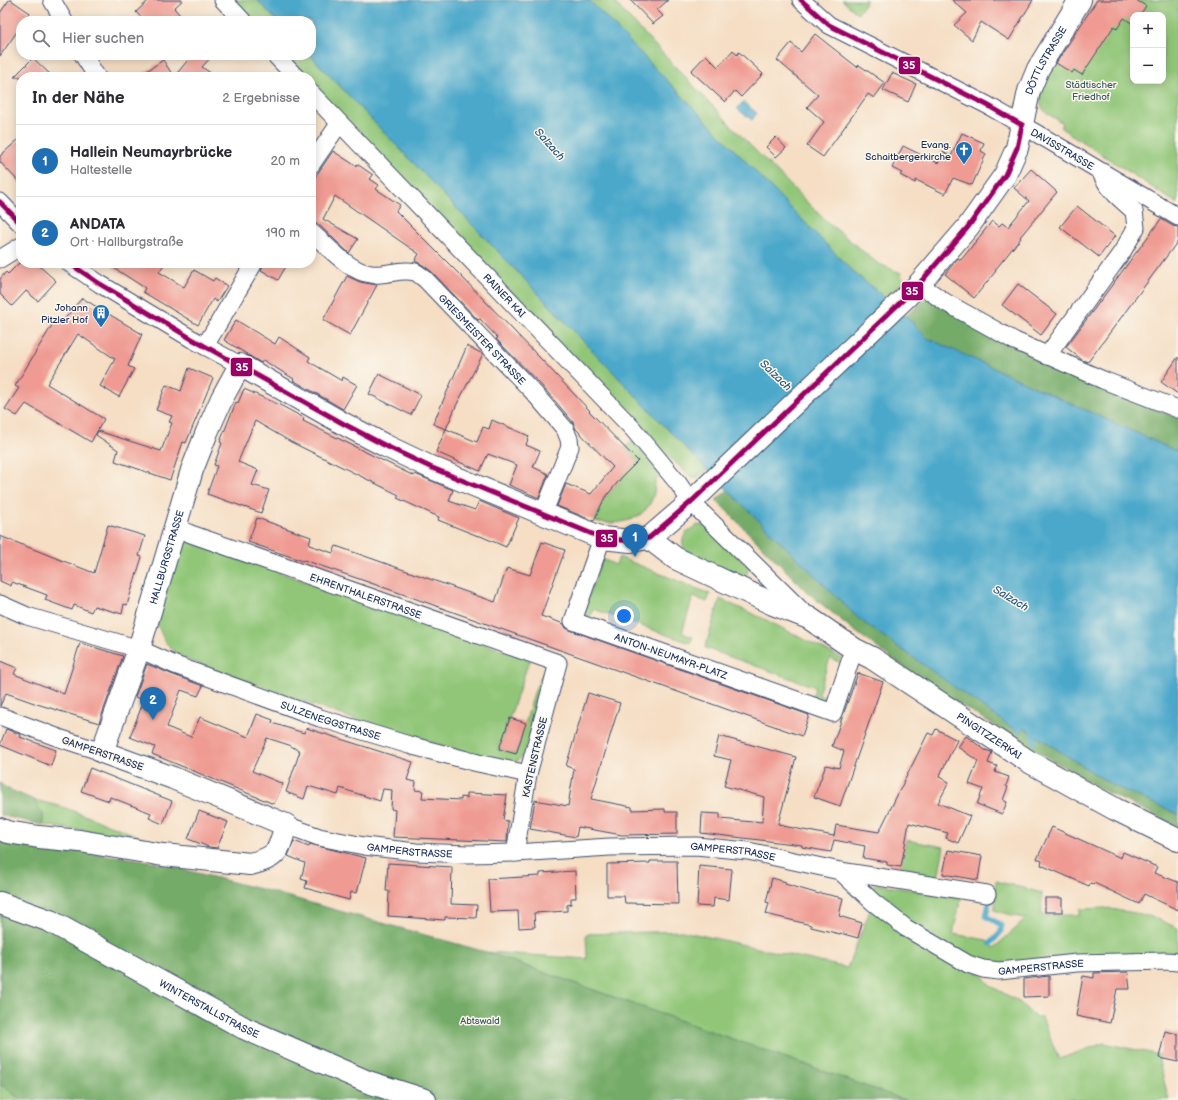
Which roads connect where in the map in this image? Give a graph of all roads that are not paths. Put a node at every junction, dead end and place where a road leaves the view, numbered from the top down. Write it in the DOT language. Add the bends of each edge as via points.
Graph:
graph roads {
  1 [pos="52,0"];
  2 [pos="224,0"];
  3 [pos="801,0"];
  4 [pos="1080,0"];
  5 [pos="61,16"];
  6 [pos="238,16"];
  7 [pos="86,60"];
  8 [pos="281,60"];
  9 [pos="94,72"];
  10 [pos="291,72"];
  11 [pos="316,99"];
  12 [pos="339,124"];
  13 [pos="1022,125"];
  14 [pos="316,158"];
  15 [pos="1101,171"];
  16 [pos="0,202"];
  17 [pos="1178,218"];
  18 [pos="16,219"];
  19 [pos="316,236"];
  20 [pos="16,249"];
  21 [pos="0,258"];
  22 [pos="76,268"];
  23 [pos="251,268"];
  24 [pos="913,290"];
  25 [pos="204,346"];
  26 [pos="1047,356"];
  27 [pos="240,365"];
  28 [pos="1178,409"];
  29 [pos="691,502"];
  30 [pos="543,514"];
  31 [pos="175,527"];
  32 [pos="602,538"];
  33 [pos="650,538"];
  34 [pos="0,604"];
  35 [pos="809,618"];
  36 [pos="139,649"];
  37 [pos="854,649"];
  38 [pos="558,663"];
  39 [pos="0,716"];
  40 [pos="102,752"];
  41 [pos="528,774"];
  42 [pos="286,825"];
  43 [pos="0,829"];
  44 [pos="1178,840"];
  45 [pos="515,853"];
  46 [pos="840,870"];
  47 [pos="987,894"];
  48 [pos="0,903"];
  49 [pos="1178,962"];
  50 [pos="425,1100"];
  1 -- 5 [label="street"];
  2 -- 6 [label="street"];
  3 -- 13 [label="street, DAVISSTRASSE" via="829,25"];
  4 -- 13 [label="street, DÖTTLSTRASSE" via="1033,78"];
  7 -- 9 [label="street"];
  8 -- 10 [label="street"];
  11 -- 12 [label="street, RAINER KAI"];
  12 -- 14 [label="street"];
  12 -- 29 [label="street, RAINER KAI" via="633,430"];
  13 -- 15 [label="street, DAVISSTRASSE"];
  13 -- 24 [label="street, DÖTTLSTRASSE" via="1017,148 1006,176 968,227"];
  15 -- 17 [label="street, DAVISSTRASSE"];
  15 -- 26 [label="street" via="1107,184 1134,211 1136,228 1122,252"];
  16 -- 18 [label="street"];
  19 -- 30 [label="street, GRIESMEISTER STRASSE" via="340,259 370,274 416,272 534,393 565,429 570,447"];
  20 -- 21 [label="street"];
  22 -- 25 [label="street"];
  23 -- 25 [label="street"];
  24 -- 26 [label="street" via="945,302"];
  24 -- 29 [label="street, DÖTTLSTRASSE"];
  25 -- 27 [label="street"];
  26 -- 28 [label="street"];
  27 -- 30 [label="street" via="386,446"];
  27 -- 31 [label="street, HALLBURGSTRASSE" via="207,432 192,470"];
  29 -- 33 [label="street"];
  29 -- 35 [label="street"];
  30 -- 32 [label="street"];
  31 -- 36 [label="street, HALLBURGSTRASSE"];
  31 -- 38 [label="street, EHRENTHALERSTRASSE"];
  32 -- 33 [label="street" via="631,541"];
  32 -- 37 [label="street, ANTON-NEUMAYR-PLATZ" via="573,621 833,713"];
  33 -- 35 [label="street" via="675,558"];
  34 -- 36 [label="street, SULZENEGGSTRASSE" via="27,616"];
  35 -- 37 [label="street, PINGITZZERKAI"];
  36 -- 40 [label="street, HALLBURGSTRASSE"];
  36 -- 41 [label="street, SULZENEGGSTRASSE" via="175,665 320,718 409,745"];
  37 -- 44 [label="street, PINGITZZERKAI" via="872,658 1028,761"];
  38 -- 41 [label="street, KASTENSTRASSE"];
  39 -- 40 [label="street, GAMPERSTRASSE"];
  40 -- 42 [label="street, GAMPERSTRASSE" via="174,778"];
  41 -- 45 [label="street, KASTENSTRASSE"];
  42 -- 43 [label="street" via="279,848 273,856 250,864 163,855 80,841 39,838"];
  42 -- 45 [label="street, GAMPERSTRASSE" via="319,837 364,846 416,852"];
  45 -- 46 [label="street, GAMPERSTRASSE" via="610,847 696,846 748,851"];
  46 -- 47 [label="street, GAMPERSTRASSE"];
  46 -- 49 [label="street, GAMPERSTRASSE" via="873,902 906,928 944,952 983,969 999,972 1077,963"];
  48 -- 50 [label="street, WINTERSTALLSTRASSE" via="50,921 244,1028 368,1082"];
}
